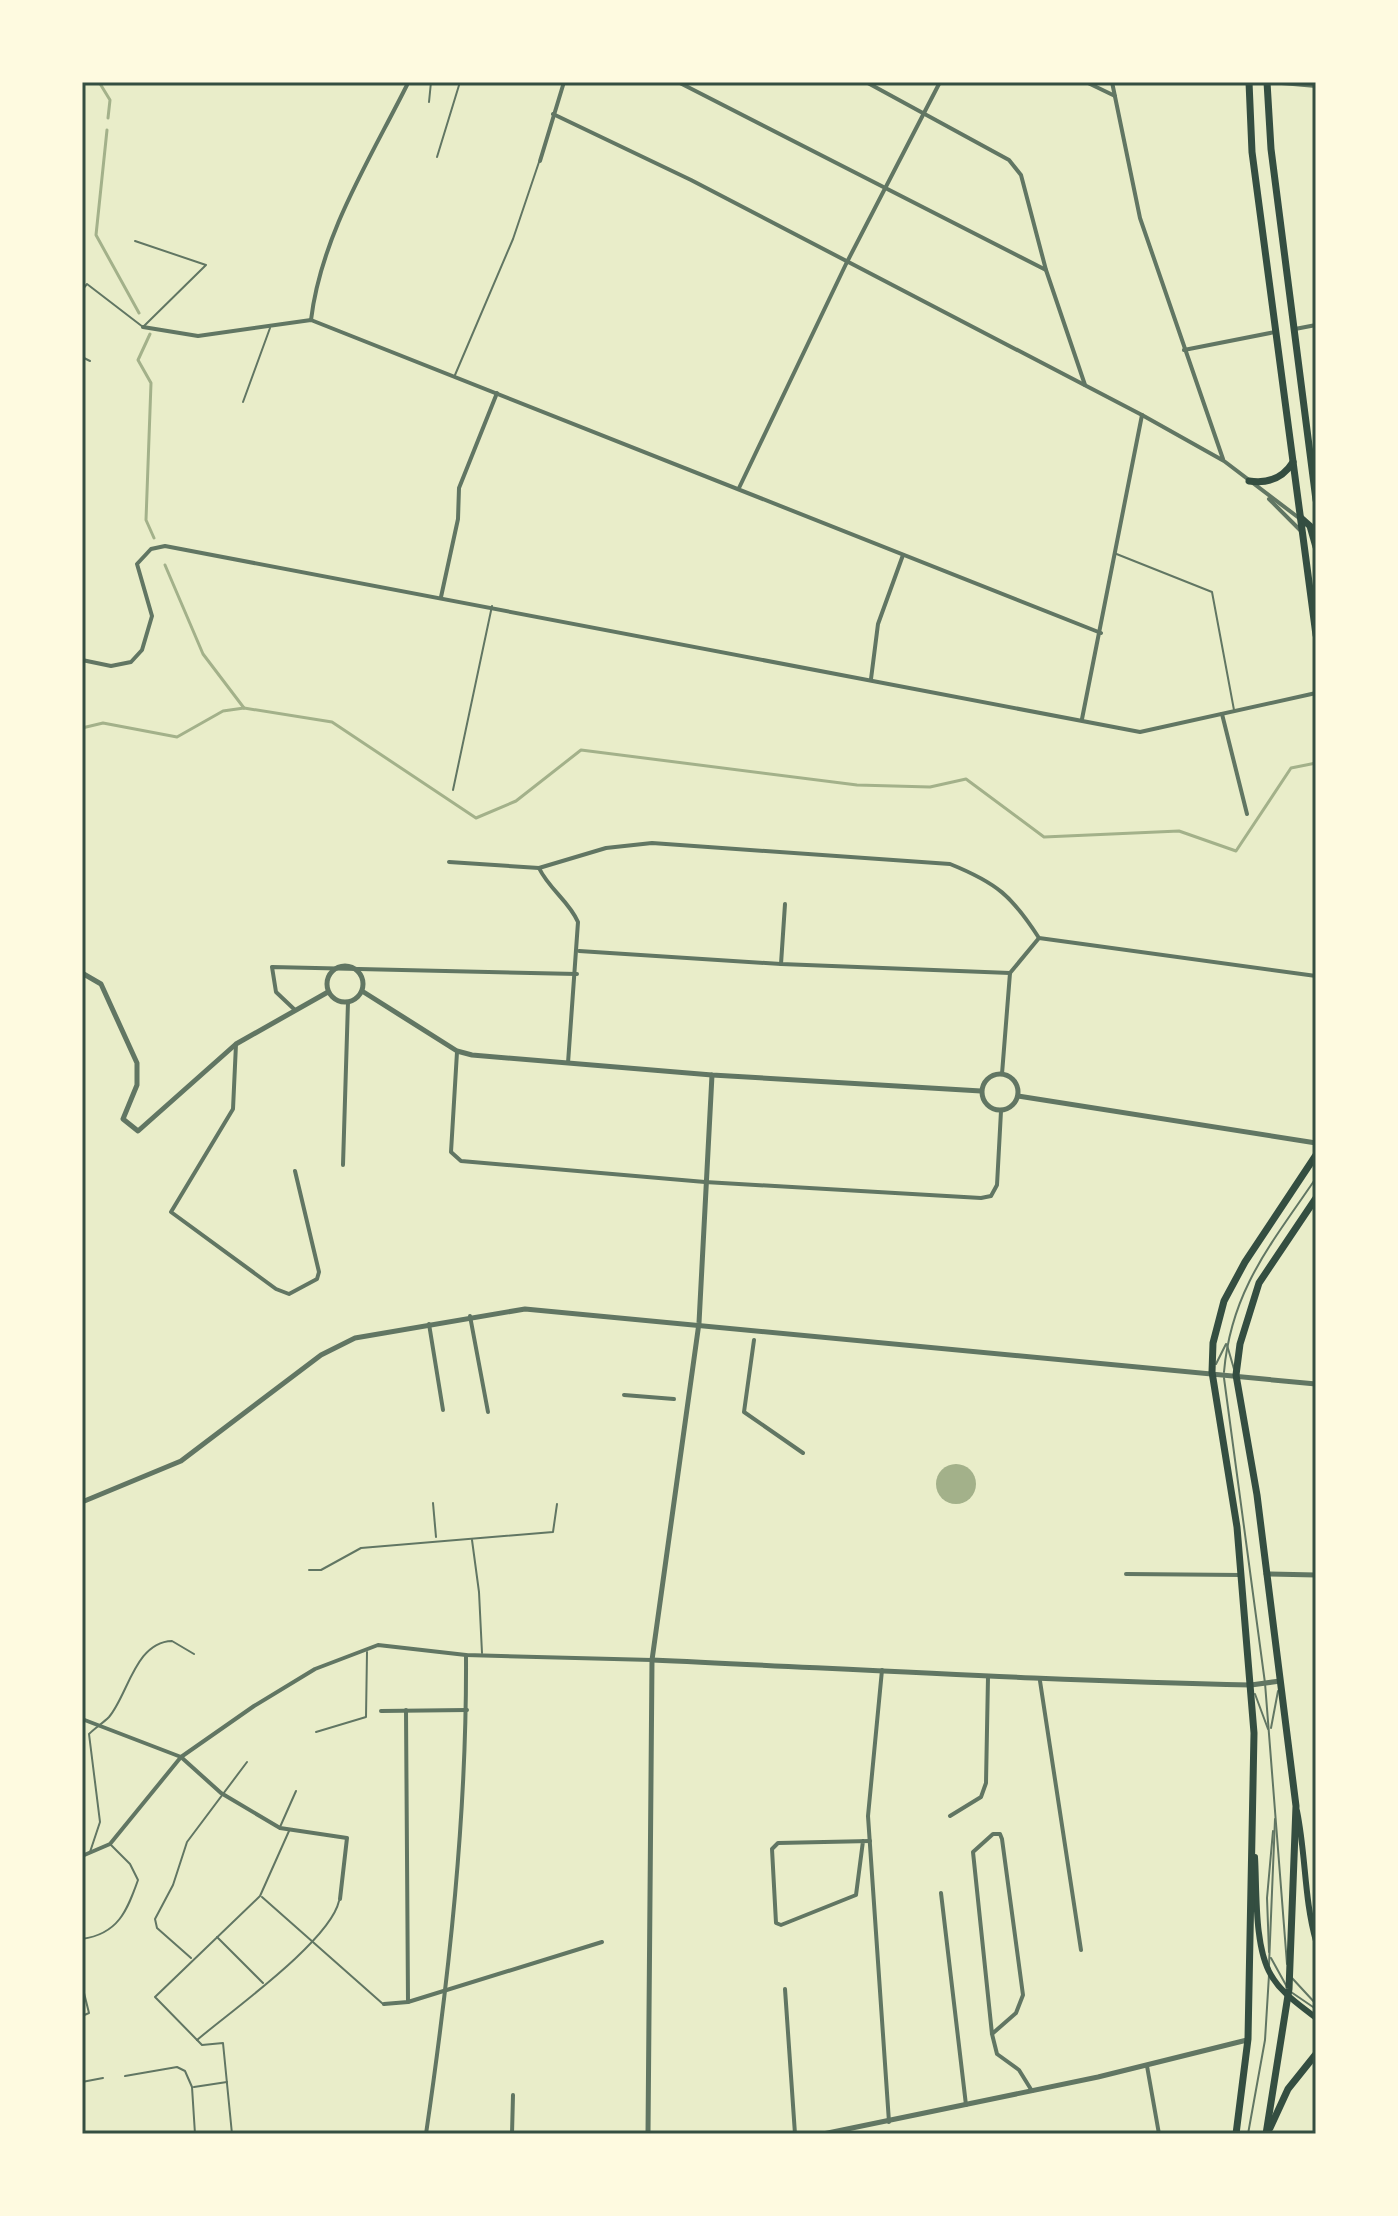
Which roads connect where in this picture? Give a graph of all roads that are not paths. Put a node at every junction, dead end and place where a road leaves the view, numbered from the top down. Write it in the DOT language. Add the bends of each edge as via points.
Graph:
graph roads {
  1 [pos="431,82"];
  2 [pos="460,82"];
  3 [pos="564,82"];
  4 [pos="678,82"];
  5 [pos="866,82"];
  6 [pos="940,82"];
  7 [pos="1086,82"];
  8 [pos="1112,82"];
  9 [pos="1249,82"];
  10 [pos="1269,82"];
  11 [pos="407,85"];
  12 [pos="1316,86"];
  13 [pos="1115,96"];
  14 [pos="429,102"];
  15 [pos="924,112"];
  16 [pos="553,114"];
  17 [pos="437,157"];
  18 [pos="540,161"];
  19 [pos="883,190"];
  20 [pos="135,241"];
  21 [pos="846,264"];
  22 [pos="1046,270"];
  23 [pos="82,290"];
  24 [pos="311,320"];
  25 [pos="1316,325"];
  26 [pos="143,327"];
  27 [pos="271,327"];
  28 [pos="1294,329"];
  29 [pos="1277,331"];
  30 [pos="1184,350"];
  31 [pos="82,357"];
  32 [pos="90,361"];
  33 [pos="455,376"];
  34 [pos="1085,386"];
  35 [pos="497,393"];
  36 [pos="243,402"];
  37 [pos="1142,415"];
  38 [pos="1224,461"];
  39 [pos="1293,462"];
  40 [pos="1249,481"];
  41 [pos="739,488"];
  42 [pos="1262,492"];
  43 [pos="1316,500"];
  44 [pos="1301,518"];
  45 [pos="1303,533"];
  46 [pos="1316,547"];
  47 [pos="1114,553"];
  48 [pos="903,554"];
  49 [pos="441,597"];
  50 [pos="492,606"];
  51 [pos="1101,633"];
  52 [pos="1316,635"];
  53 [pos="82,660"];
  54 [pos="871,679"];
  55 [pos="1316,693"];
  56 [pos="1234,711"];
  57 [pos="1222,714"];
  58 [pos="1081,720"];
  59 [pos="453,790"];
  60 [pos="1247,814"];
  61 [pos="449,862"];
  62 [pos="539,868"];
  63 [pos="785,904"];
  64 [pos="1039,938"];
  65 [pos="579,951"];
  66 [pos="781,964"];
  67 [pos="345,966"];
  68 [pos="82,973"];
  69 [pos="1010,973"];
  70 [pos="577,974"];
  71 [pos="1316,976"];
  72 [pos="362,991"];
  73 [pos="328,992"];
  74 [pos="348,1002"];
  75 [pos="297,1011"];
  76 [pos="236,1044"];
  77 [pos="457,1051"];
  78 [pos="568,1063"];
  79 [pos="1002,1074"];
  80 [pos="712,1075"];
  81 [pos="981,1091"];
  82 [pos="1018,1096"];
  83 [pos="1001,1111"];
  84 [pos="1316,1143"];
  85 [pos="1316,1155"];
  86 [pos="343,1165"];
  87 [pos="295,1171"];
  88 [pos="1316,1178"];
  89 [pos="705,1182"];
  90 [pos="1316,1198"];
  91 [pos="470,1316"];
  92 [pos="699,1323"];
  93 [pos="429,1324"];
  94 [pos="754,1340"];
  95 [pos="1226,1343"];
  96 [pos="1212,1372"];
  97 [pos="1224,1373"];
  98 [pos="1236,1375"];
  99 [pos="1316,1384"];
  100 [pos="624,1395"];
  101 [pos="674,1399"];
  102 [pos="443,1410"];
  103 [pos="488,1412"];
  104 [pos="803,1453"];
  105 [pos="82,1502"];
  106 [pos="433,1503"];
  107 [pos="557,1504"];
  108 [pos="472,1538"];
  109 [pos="437,1540"];
  110 [pos="309,1570"];
  111 [pos="1126,1574"];
  112 [pos="1265,1574"];
  113 [pos="1241,1575"];
  114 [pos="1316,1575"];
  115 [pos="367,1651"];
  116 [pos="194,1654"];
  117 [pos="482,1654"];
  118 [pos="466,1655"];
  119 [pos="652,1660"];
  120 [pos="882,1669"];
  121 [pos="988,1677"];
  122 [pos="1040,1681"];
  123 [pos="1280,1681"];
  124 [pos="1265,1683"];
  125 [pos="1251,1685"];
  126 [pos="406,1710"];
  127 [pos="467,1710"];
  128 [pos="381,1711"];
  129 [pos="82,1719"];
  130 [pos="97,1725"];
  131 [pos="316,1732"];
  132 [pos="1270,1733"];
  133 [pos="181,1757"];
  134 [pos="247,1762"];
  135 [pos="296,1791"];
  136 [pos="221,1793"];
  137 [pos="1276,1806"];
  138 [pos="1296,1806"];
  139 [pos="950,1816"];
  140 [pos="280,1828"];
  141 [pos="289,1831"];
  142 [pos="863,1841"];
  143 [pos="870,1841"];
  144 [pos="110,1844"];
  145 [pos="1254,1853"];
  146 [pos="90,1854"];
  147 [pos="82,1856"];
  148 [pos="941,1893"];
  149 [pos="260,1896"];
  150 [pos="340,1899"];
  151 [pos="217,1937"];
  152 [pos="82,1939"];
  153 [pos="1316,1941"];
  154 [pos="311,1942"];
  155 [pos="602,1942"];
  156 [pos="1265,1949"];
  157 [pos="1081,1950"];
  158 [pos="193,1959"];
  159 [pos="264,1984"];
  160 [pos="82,1985"];
  161 [pos="447,1989"];
  162 [pos="785,1989"];
  163 [pos="408,2002"];
  164 [pos="384,2004"];
  165 [pos="1316,2007"];
  166 [pos="82,2016"];
  167 [pos="1316,2018"];
  168 [pos="992,2034"];
  169 [pos="1248,2039"];
  170 [pos="196,2040"];
  171 [pos="1316,2054"];
  172 [pos="1147,2066"];
  173 [pos="125,2076"];
  174 [pos="103,2078"];
  175 [pos="82,2082"];
  176 [pos="228,2082"];
  177 [pos="192,2087"];
  178 [pos="1032,2092"];
  179 [pos="513,2095"];
  180 [pos="966,2105"];
  181 [pos="889,2122"];
  182 [pos="124,2133"];
  183 [pos="115,2134"];
  184 [pos="195,2134"];
  185 [pos="232,2134"];
  186 [pos="426,2134"];
  187 [pos="512,2134"];
  188 [pos="648,2134"];
  189 [pos="795,2134"];
  190 [pos="823,2134"];
  191 [pos="1159,2134"];
  192 [pos="1236,2134"];
  193 [pos="1248,2134"];
  194 [pos="1266,2134"];
  1 -- 14 [label="lane"];
  2 -- 17 [label="lane"];
  3 -- 16 [label="street"];
  4 -- 19 [label="street"];
  5 -- 15 [label="street"];
  6 -- 15 [label="street"];
  7 -- 13 [label="street"];
  8 -- 13 [label="street"];
  9 -- 29 [label="main road" via="1252,152"];
  10 -- 12 [label="street"];
  10 -- 28 [label="main road" via="1271,149"];
  11 -- 24 [label="street" via="342,216 314,291"];
  13 -- 30 [label="street" via="1140,218"];
  15 -- 19 [label="street"];
  15 -- 22 [label="street" via="1009,160 1021,175"];
  16 -- 18 [label="street"];
  16 -- 21 [label="street" via="691,180"];
  18 -- 33 [label="lane"];
  19 -- 21 [label="street"];
  19 -- 22 [label="street"];
  20 -- 26 [label="lane" via="206,265"];
  21 -- 34 [label="street"];
  21 -- 41 [label="street"];
  22 -- 34 [label="street"];
  23 -- 26 [label="lane" via="87,284"];
  24 -- 27 [label="street"];
  24 -- 33 [label="street"];
  25 -- 28 [label="street"];
  26 -- 27 [label="street" via="198,336"];
  27 -- 36 [label="lane"];
  28 -- 43 [label="main road"];
  29 -- 30 [label="street"];
  29 -- 39 [label="main road"];
  30 -- 38 [label="street"];
  31 -- 32 [label="lane"];
  33 -- 35 [label="street"];
  34 -- 37 [label="street"];
  35 -- 41 [label="street"];
  35 -- 49 [label="street" via="459,488 458,519"];
  37 -- 38 [label="street"];
  37 -- 47 [label="street"];
  38 -- 40 [label="street"];
  39 -- 40 [label="main road" via="1271,481"];
  39 -- 44 [label="main road"];
  40 -- 42 [label="street"];
  41 -- 48 [label="street"];
  42 -- 44 [label="street"];
  42 -- 45 [label="street"];
  44 -- 45 [label="main road"];
  44 -- 46 [label="main road" via="1310,526"];
  45 -- 52 [label="main road"];
  47 -- 51 [label="street"];
  47 -- 56 [label="lane" via="1212,592"];
  48 -- 51 [label="street"];
  48 -- 54 [label="street" via="878,624"];
  49 -- 50 [label="street"];
  49 -- 53 [label="street" via="165,546 142,554 137,564 152,616 142,650 131,662 111,666"];
  50 -- 54 [label="street"];
  50 -- 59 [label="lane"];
  51 -- 58 [label="street"];
  54 -- 58 [label="street"];
  55 -- 56 [label="street"];
  56 -- 57 [label="street"];
  57 -- 58 [label="street" via="1140,732"];
  57 -- 60 [label="street"];
  61 -- 62 [label="street"];
  62 -- 64 [label="street" via="606,848 652,843 950,864 990,880 1022,911"];
  62 -- 65 [label="street" via="547,885 573,910"];
  63 -- 66 [label="street"];
  64 -- 69 [label="street"];
  64 -- 71 [label="street"];
  65 -- 66 [label="street"];
  65 -- 70 [label="street"];
  66 -- 69 [label="street"];
  67 -- 70 [label="street"];
  67 -- 72 [label="street" via="360,974"];
  67 -- 73 [label="street" via="330,975"];
  67 -- 75 [label="street" via="272,967 276,992"];
  68 -- 76 [label="street" via="101,984 137,1063 137,1085 123,1119 132,1130 145,1128"];
  69 -- 79 [label="street"];
  70 -- 78 [label="street"];
  72 -- 74 [label="street"];
  72 -- 77 [label="street"];
  73 -- 74 [label="street"];
  73 -- 75 [label="street"];
  74 -- 86 [label="street"];
  75 -- 76 [label="street"];
  76 -- 87 [label="street" via="233,1109 171,1212 289,1294 317,1279 319,1272"];
  77 -- 78 [label="street"];
  77 -- 89 [label="street" via="451,1152 455,1159"];
  78 -- 80 [label="street"];
  79 -- 81 [label="street" via="992,1075"];
  79 -- 82 [label="street" via="1015,1081"];
  80 -- 81 [label="street"];
  80 -- 89 [label="street"];
  81 -- 83 [label="street" via="991,1109"];
  82 -- 83 [label="street"];
  82 -- 84 [label="street"];
  83 -- 89 [label="street" via="997,1185 991,1196"];
  85 -- 96 [label="main road" via="1224,1301"];
  88 -- 95 [label="lane" via="1253,1271"];
  89 -- 92 [label="street"];
  90 -- 98 [label="main road" via="1259,1283"];
  91 -- 92 [label="street" via="525,1309"];
  91 -- 93 [label="street"];
  91 -- 103 [label="street"];
  92 -- 96 [label="street"];
  92 -- 119 [label="street"];
  93 -- 102 [label="street"];
  93 -- 105 [label="street" via="355,1338 321,1355 181,1461"];
  94 -- 104 [label="street" via="744,1412"];
  95 -- 96 [label="lane"];
  95 -- 97 [label="lane"];
  95 -- 98 [label="lane"];
  96 -- 97 [label="street"];
  96 -- 113 [label="main road"];
  97 -- 98 [label="street"];
  97 -- 124 [label="lane"];
  98 -- 99 [label="street"];
  98 -- 112 [label="main road"];
  100 -- 101 [label="street"];
  106 -- 109 [label="lane"];
  107 -- 108 [label="lane" via="553,1532"];
  108 -- 109 [label="lane"];
  108 -- 117 [label="lane"];
  109 -- 110 [label="lane" via="361,1548 321,1570"];
  111 -- 113 [label="street"];
  112 -- 114 [label="street"];
  112 -- 123 [label="main road"];
  113 -- 125 [label="main road"];
  115 -- 118 [label="street" via="378,1645"];
  115 -- 131 [label="lane" via="366,1717"];
  115 -- 133 [label="street" via="315,1669"];
  116 -- 130 [label="lane" via="172,1641 151,1649 108,1718"];
  117 -- 118 [label="street"];
  117 -- 119 [label="street"];
  118 -- 127 [label="street"];
  119 -- 120 [label="street"];
  119 -- 188 [label="street"];
  120 -- 121 [label="street"];
  120 -- 143 [label="street"];
  121 -- 122 [label="street"];
  121 -- 139 [label="street" via="986,1783 981,1797"];
  122 -- 125 [label="street"];
  122 -- 157 [label="street"];
  123 -- 124 [label="street"];
  123 -- 132 [label="lane"];
  123 -- 138 [label="main road"];
  124 -- 125 [label="street"];
  124 -- 132 [label="lane"];
  125 -- 132 [label="lane"];
  125 -- 145 [label="main road"];
  126 -- 127 [label="street"];
  126 -- 128 [label="street"];
  126 -- 163 [label="street"];
  127 -- 161 [label="street"];
  129 -- 130 [label="street"];
  130 -- 133 [label="street"];
  130 -- 146 [label="lane" via="89,1734 100,1822"];
  132 -- 137 [label="lane"];
  133 -- 136 [label="street"];
  133 -- 144 [label="street"];
  134 -- 136 [label="lane"];
  135 -- 140 [label="lane"];
  136 -- 140 [label="street"];
  136 -- 158 [label="lane" via="187,1842 155,1919 157,1928"];
  137 -- 156 [label="lane"];
  137 -- 165 [label="lane" via="1283,1942 1294,1983"];
  137 -- 193 [label="lane" via="1265,2040"];
  138 -- 153 [label="main road" via="1305,1846 1307,1908"];
  138 -- 194 [label="main road" via="1289,1989"];
  140 -- 141 [label="street"];
  141 -- 149 [label="lane"];
  141 -- 150 [label="street" via="347,1838"];
  142 -- 142 [label="street" via="778,1843 772,1849 776,1923 851,1900 860,1886"];
  142 -- 143 [label="street"];
  143 -- 181 [label="street"];
  144 -- 146 [label="street"];
  144 -- 152 [label="lane" via="138,1880 120,1922 98,1937"];
  145 -- 156 [label="main road"];
  145 -- 169 [label="main road"];
  146 -- 147 [label="street"];
  148 -- 180 [label="street"];
  149 -- 151 [label="lane"];
  149 -- 154 [label="lane"];
  150 -- 154 [label="lane" via="336,1917"];
  151 -- 158 [label="lane"];
  151 -- 159 [label="lane"];
  154 -- 159 [label="lane"];
  154 -- 164 [label="lane"];
  155 -- 161 [label="street"];
  156 -- 165 [label="lane" via="1282,1982"];
  156 -- 167 [label="main road" via="1269,1972 1278,1985"];
  158 -- 170 [label="lane" via="155,1997"];
  159 -- 170 [label="lane"];
  160 -- 166 [label="lane" via="89,2013"];
  161 -- 163 [label="street"];
  161 -- 186 [label="street"];
  162 -- 189 [label="street"];
  163 -- 164 [label="street"];
  168 -- 168 [label="street" via="1016,2013 1023,1995 1000,1834 973,1852"];
  168 -- 178 [label="street" via="997,2054 1029,2080"];
  169 -- 172 [label="street"];
  169 -- 192 [label="main road"];
  170 -- 176 [label="lane" via="208,2047 223,2043"];
  171 -- 194 [label="main road" via="1288,2089"];
  172 -- 178 [label="street"];
  172 -- 191 [label="street"];
  173 -- 177 [label="lane" via="177,2067"];
  174 -- 175 [label="lane"];
  176 -- 177 [label="lane"];
  176 -- 185 [label="lane"];
  177 -- 184 [label="lane"];
  178 -- 180 [label="street"];
  179 -- 187 [label="street"];
  180 -- 181 [label="street"];
  181 -- 190 [label="street"];
  182 -- 183 [label="lane"];
}
